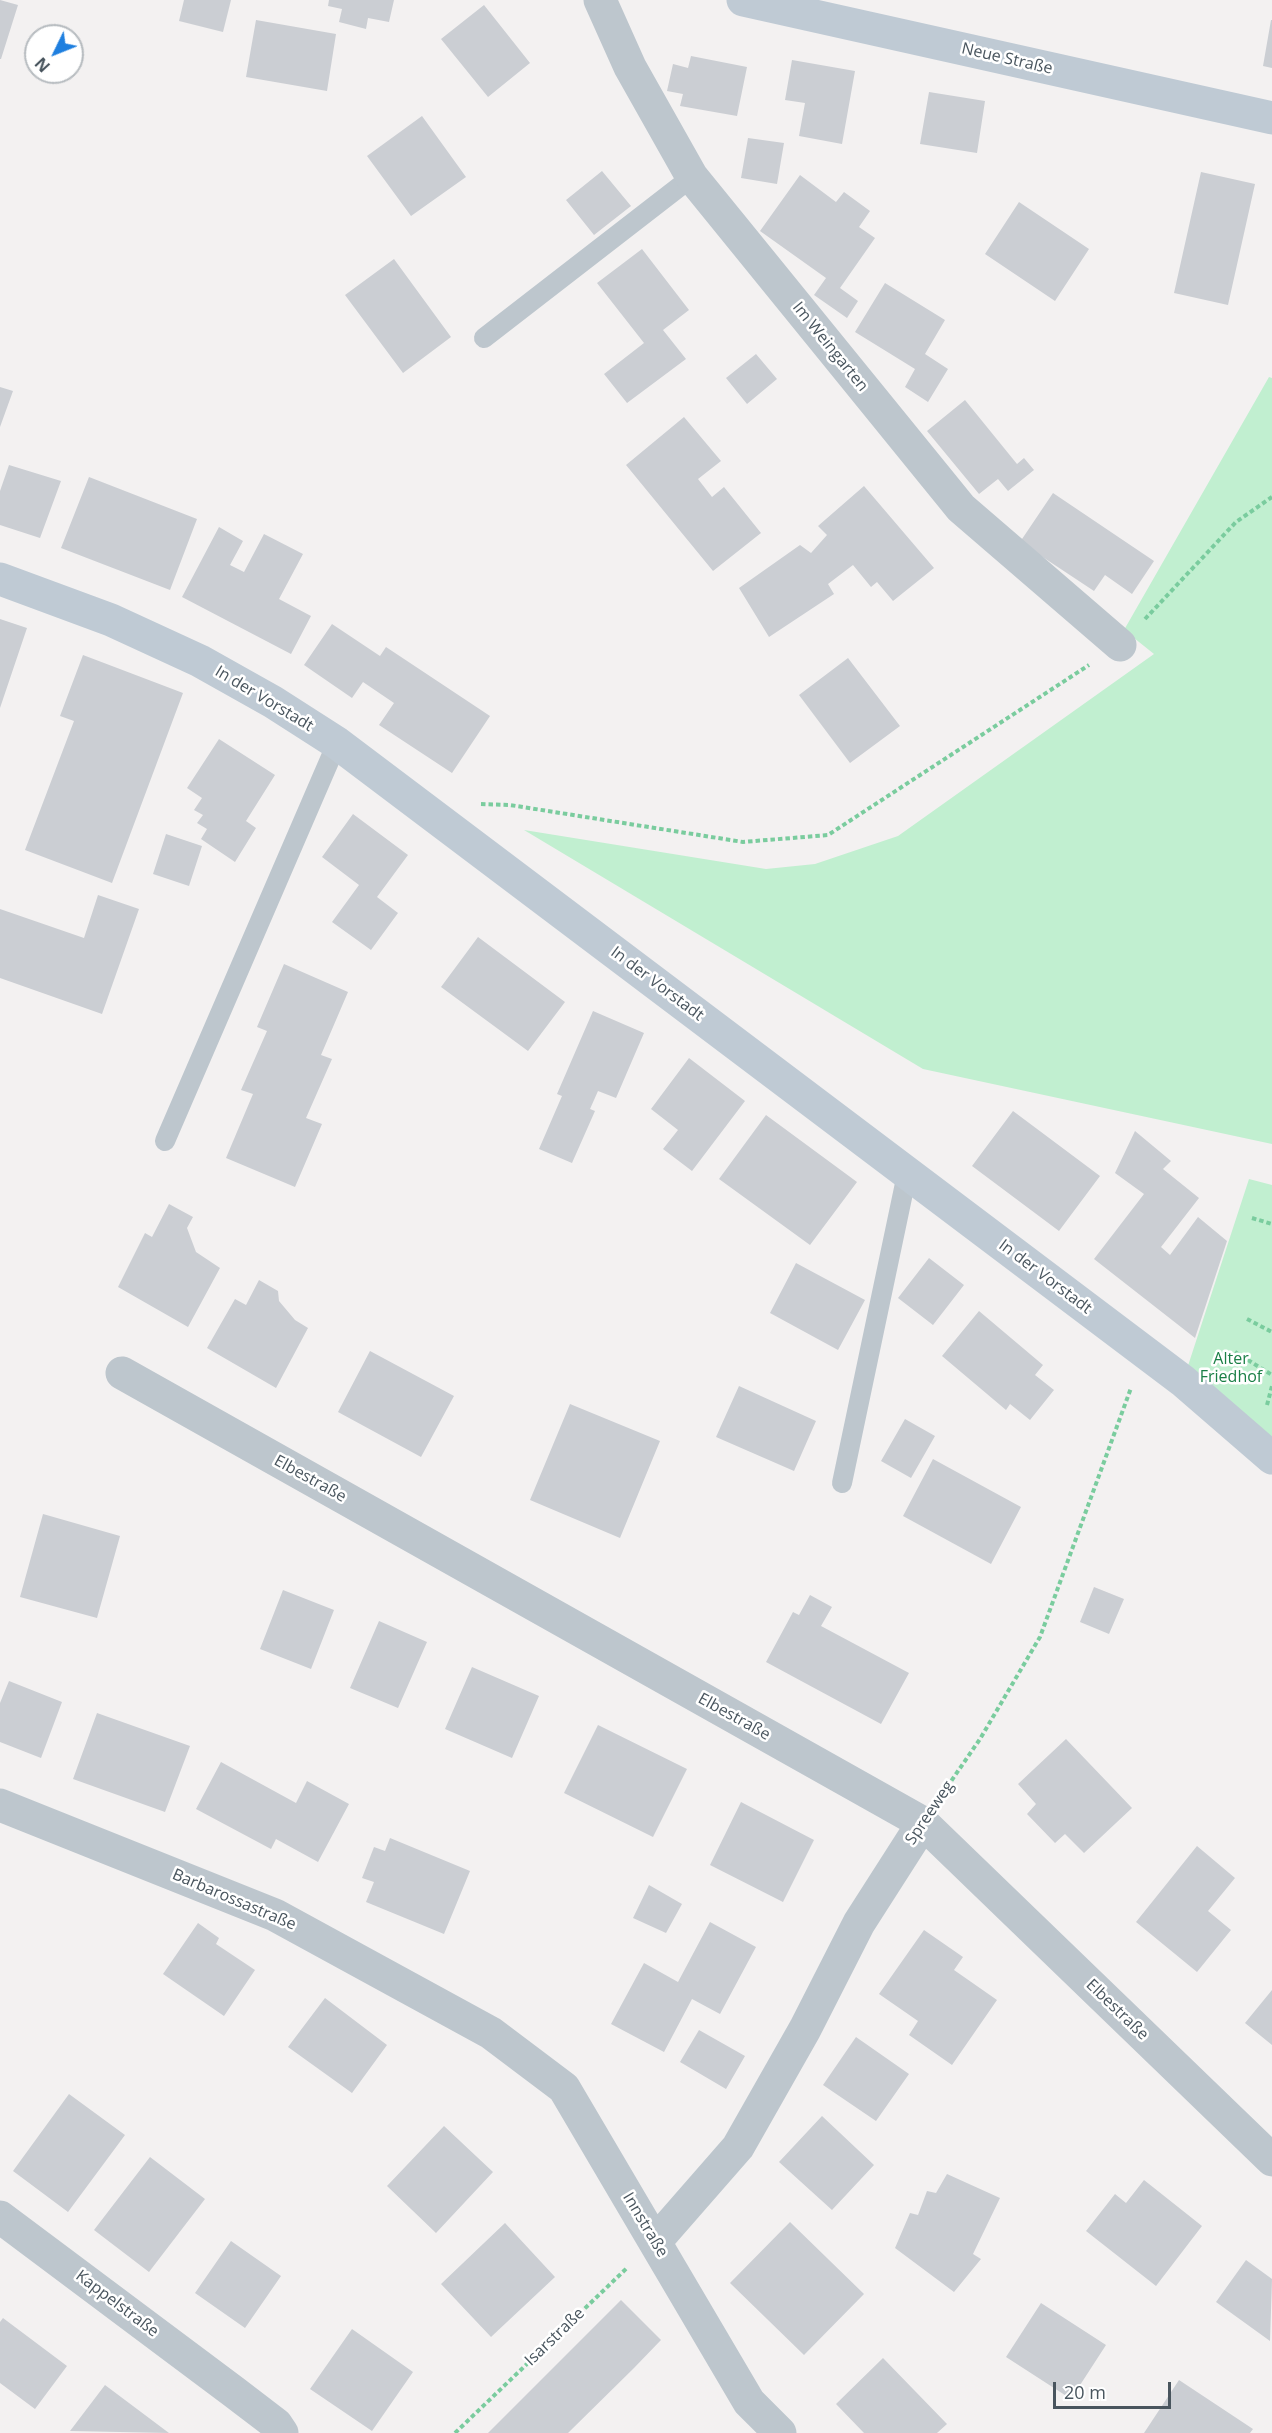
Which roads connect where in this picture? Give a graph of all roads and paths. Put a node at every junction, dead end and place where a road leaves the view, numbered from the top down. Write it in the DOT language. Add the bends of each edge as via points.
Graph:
graph roads {
  1 [pos="600,0"];
  2 [pos="743,0"];
  3 [pos="1272,118"];
  4 [pos="692,177"];
  5 [pos="484,338"];
  6 [pos="1272,497"];
  7 [pos="0,579"];
  8 [pos="1120,645"];
  9 [pos="337,743"];
  10 [pos="451,826"];
  11 [pos="165,1141"];
  12 [pos="907,1174"];
  13 [pos="1252,1218"];
  14 [pos="1272,1224"];
  15 [pos="1247,1319"];
  16 [pos="1272,1332"];
  17 [pos="1144,1352"];
  18 [pos="1235,1352"];
  19 [pos="122,1373"];
  20 [pos="1272,1375"];
  21 [pos="1272,1458"];
  22 [pos="842,1483"];
  23 [pos="0,1805"];
  24 [pos="923,1823"];
  25 [pos="491,2033"];
  26 [pos="1272,2160"];
  27 [pos="0,2217"];
  28 [pos="655,2242"];
  29 [pos="282,2433"];
  30 [pos="455,2433"];
  31 [pos="780,2433"];
  1 -- 4 [label="street, Im Weingarten" via="630,67"];
  2 -- 3 [label="street, Neue Straße"];
  4 -- 5 [label="lane"];
  4 -- 8 [label="street, Im Weingarten" via="961,508"];
  6 -- 8 [label="path" via="1236,522"];
  7 -- 9 [label="street, In der Vorstadt" via="111,620 200,661"];
  8 -- 10 [label="path" via="828,835 743,842 510,806 473,804"];
  9 -- 10 [label="street, In der Vorstadt"];
  9 -- 11 [label="lane"];
  10 -- 12 [label="street, In der Vorstadt"];
  12 -- 17 [label="street, In der Vorstadt"];
  12 -- 22 [label="lane"];
  13 -- 14 [label="path"];
  15 -- 16 [label="path"];
  17 -- 21 [label="street, In der Vorstadt"];
  17 -- 24 [label="path, Spreeweg" via="1040,1637 980,1739"];
  18 -- 20 [label="path"];
  19 -- 24 [label="street, Elbestraße"];
  23 -- 25 [label="street, Barbarossastraße" via="275,1914"];
  24 -- 26 [label="street, Elbestraße"];
  24 -- 28 [label="street, Spreeweg" via="859,1923 806,2029 738,2147"];
  25 -- 28 [label="street, Innstraße" via="564,2088"];
  27 -- 29 [label="street, Kappelstraße" via="276,2424"];
  28 -- 30 [label="path, Isarstraße"];
  28 -- 31 [label="street, Innstraße" via="749,2402"];
}
